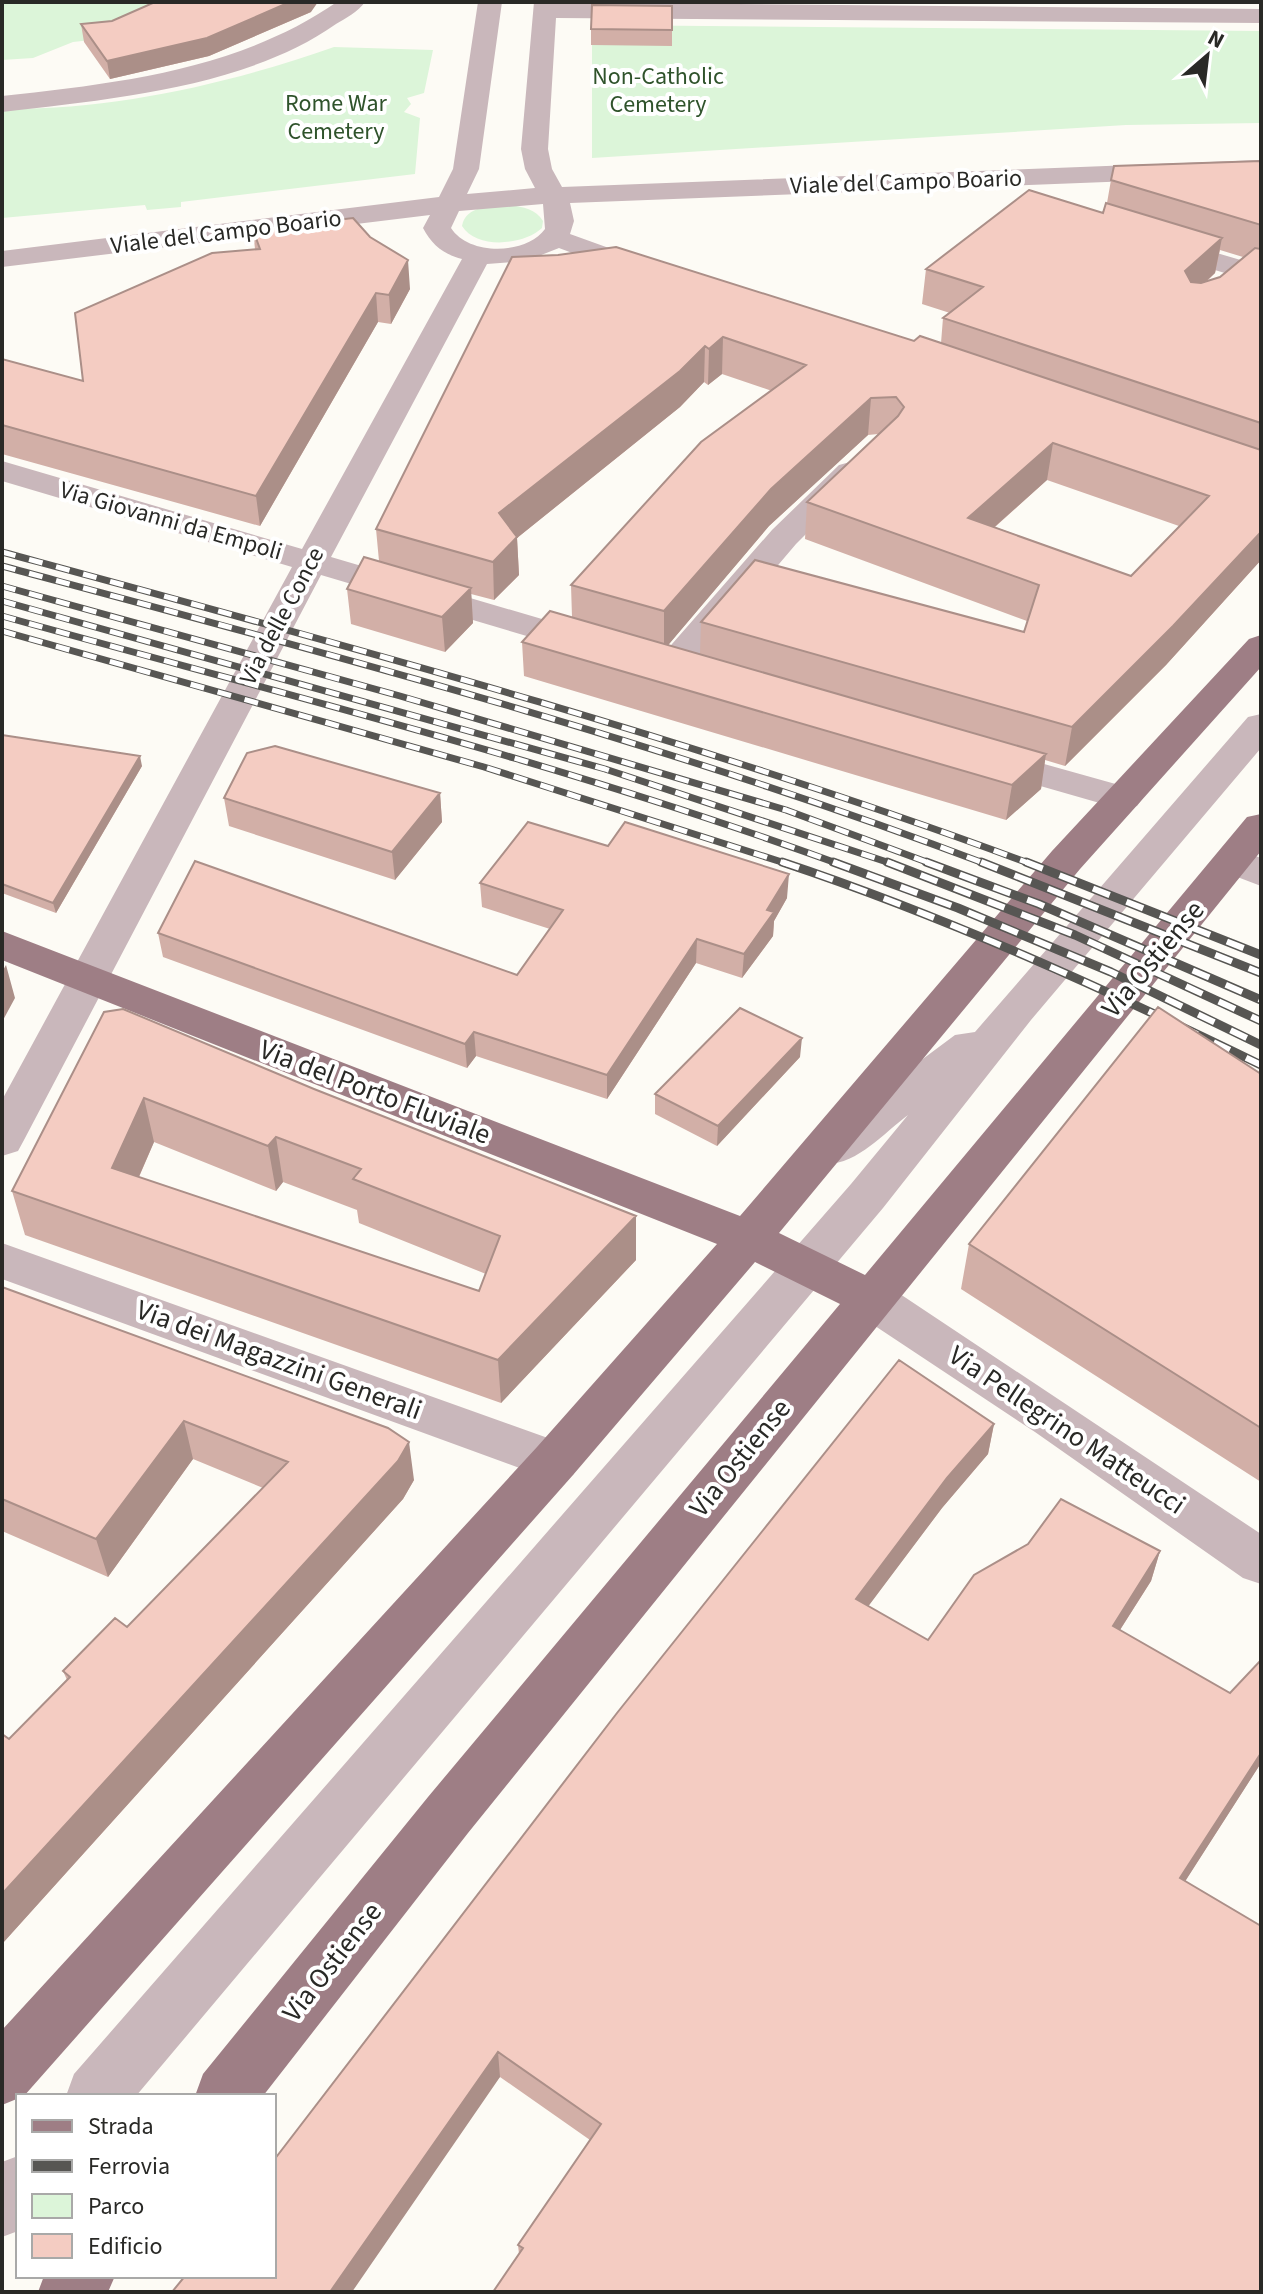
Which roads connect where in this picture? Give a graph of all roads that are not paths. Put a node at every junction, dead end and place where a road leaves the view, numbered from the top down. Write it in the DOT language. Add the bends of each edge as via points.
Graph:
graph roads {
  1 [pos="353,2"];
  2 [pos="490,2"];
  3 [pos="546,6"];
  4 [pos="1082,8"];
  5 [pos="1261,16"];
  6 [pos="2,104"];
  7 [pos="1261,168"];
  8 [pos="958,181"];
  9 [pos="551,196"];
  10 [pos="451,204"];
  11 [pos="1032,205"];
  12 [pos="622,227"];
  13 [pos="1127,235"];
  14 [pos="554,237"];
  15 [pos="2,259"];
  16 [pos="471,267"];
  17 [pos="1252,272"];
  18 [pos="575,274"];
  19 [pos="533,278"];
  20 [pos="672,280"];
  21 [pos="1214,293"];
  22 [pos="870,454"];
  23 [pos="2,471"];
  24 [pos="311,563"];
  25 [pos="1261,646"];
  26 [pos="1261,725"];
  27 [pos="951,748"];
  28 [pos="1124,798"];
  29 [pos="1261,826"];
  30 [pos="1247,867"];
  31 [pos="2,945"];
  32 [pos="88,979"];
  33 [pos="1016,1010"];
  34 [pos="2,1140"];
  35 [pos="809,1166"];
  36 [pos="749,1238"];
  37 [pos="2,1261"];
  38 [pos="807,1265"];
  39 [pos="871,1299"];
  40 [pos="555,1461"];
  41 [pos="1261,1562"];
  42 [pos="2,2075"];
  43 [pos="98,2094"];
  44 [pos="227,2094"];
  45 [pos="16,2189"];
  46 [pos="2,2206"];
  1 -- 6 [label="street" via="305,35 250,58 116,88"];
  2 -- 10 [label="street" via="466,169"];
  3 -- 4 [label="street"];
  3 -- 9 [label="street" via="535,150"];
  4 -- 5 [label="street"];
  7 -- 8 [label="street, Viale del Campo Boario"];
  8 -- 11 [label="street"];
  8 -- 12 [label="street, Viale del Campo Boario"];
  9 -- 10 [label="street, Viale del Campo Boario"];
  9 -- 12 [label="street, Viale del Campo Boario"];
  9 -- 14 [label="street" via="560,219"];
  10 -- 15 [label="street, Viale del Campo Boario"];
  10 -- 16 [label="street" via="439,220 440,235"];
  12 -- 14 [label="street"];
  12 -- 18 [label="street" via="606,270"];
  12 -- 20 [label="street"];
  13 -- 17 [label="street"];
  14 -- 16 [label="street" via="540,247"];
  16 -- 19 [label="street"];
  16 -- 24 [label="street, Via delle Conce"];
  17 -- 21 [label="street"];
  22 -- 24 [label="street, Via Giovanni da Empoli" via="659,664"];
  23 -- 24 [label="street, Via Giovanni da Empoli"];
  24 -- 32 [label="street, Via delle Conce"];
  25 -- 28 [label="main road"];
  26 -- 33 [label="street"];
  27 -- 28 [label="street"];
  28 -- 35 [label="main road"];
  29 -- 30 [label="main road, Via Ostiense"];
  30 -- 39 [label="main road, Via Ostiense"];
  31 -- 32 [label="main road, Via del Porto Fluviale"];
  32 -- 34 [label="street, Via delle Conce"];
  32 -- 36 [label="main road, Via del Porto Fluviale"];
  33 -- 35 [label="street"];
  33 -- 38 [label="street"];
  35 -- 36 [label="main road"];
  36 -- 38 [label="main road"];
  36 -- 40 [label="main road"];
  37 -- 40 [label="street, Via dei Magazzini Generali"];
  38 -- 39 [label="main road"];
  38 -- 43 [label="street"];
  39 -- 41 [label="street, Via Pellegrino Matteucci"];
  39 -- 44 [label="main road, Via Ostiense"];
  40 -- 42 [label="main road"];
  45 -- 46 [label="street"];
}
